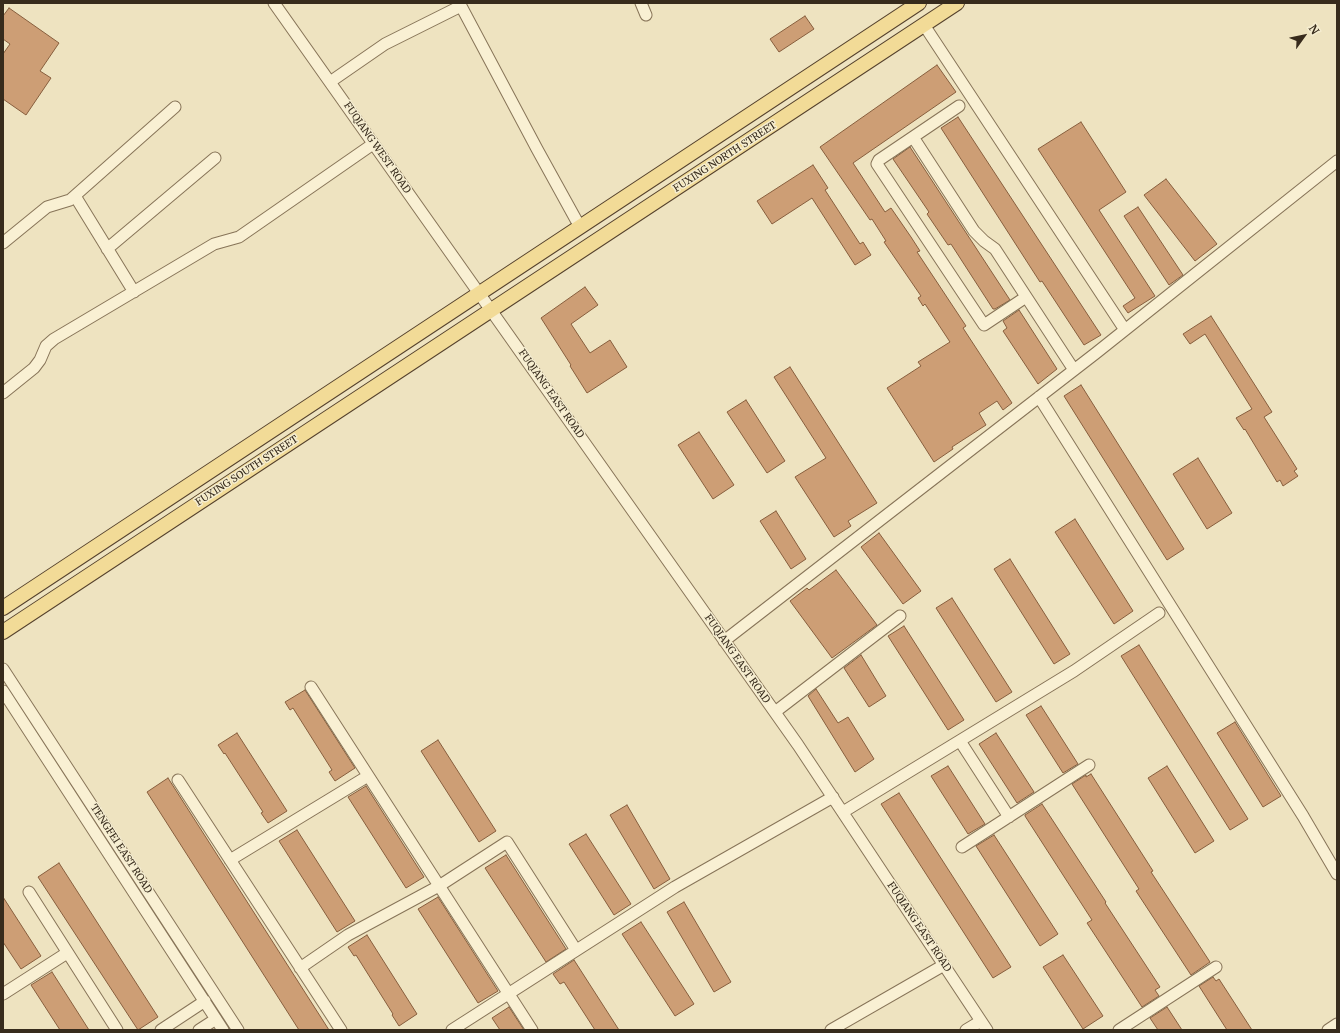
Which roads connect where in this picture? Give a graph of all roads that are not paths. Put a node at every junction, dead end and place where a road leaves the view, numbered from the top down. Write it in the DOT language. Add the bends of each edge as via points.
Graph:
graph roads {
  1 [pos="274,3"];
  2 [pos="641,3"];
  3 [pos="920,3"];
  4 [pos="957,3"];
  5 [pos="646,15"];
  6 [pos="924,25"];
  7 [pos="330,82"];
  8 [pos="959,106"];
  9 [pos="175,107"];
  10 [pos="913,137"];
  11 [pos="374,144"];
  12 [pos="214,158"];
  13 [pos="1337,162"];
  14 [pos="75,196"];
  15 [pos="580,227"];
  16 [pos="3,243"];
  17 [pos="107,249"];
  18 [pos="134,292"];
  19 [pos="479,294"];
  20 [pos="1026,297"];
  21 [pos="491,310"];
  22 [pos="1125,330"];
  23 [pos="1074,370"];
  24 [pos="3,393"];
  25 [pos="1039,397"];
  26 [pos="3,608"];
  27 [pos="1159,613"];
  28 [pos="900,616"];
  29 [pos="3,632"];
  30 [pos="724,640"];
  31 [pos="3,669"];
  32 [pos="311,687"];
  33 [pos="3,692"];
  34 [pos="775,712"];
  35 [pos="960,741"];
  36 [pos="1089,765"];
  37 [pos="368,776"];
  38 [pos="178,780"];
  39 [pos="833,797"];
  40 [pos="843,812"];
  41 [pos="1009,817"];
  42 [pos="962,847"];
  43 [pos="230,860"];
  44 [pos="1337,874"];
  45 [pos="439,886"];
  46 [pos="29,892"];
  47 [pos="576,950"];
  48 [pos="68,953"];
  49 [pos="944,965"];
  50 [pos="1216,967"];
  51 [pos="300,968"];
  52 [pos="508,993"];
  53 [pos="3,994"];
  54 [pos="204,1001"];
  55 [pos="216,1019"];
  56 [pos="1337,1024"];
  57 [pos="984,1025"];
  58 [pos="117,1030"];
  59 [pos="161,1030"];
  60 [pos="199,1030"];
  61 [pos="223,1030"];
  62 [pos="238,1030"];
  63 [pos="341,1030"];
  64 [pos="452,1030"];
  65 [pos="532,1030"];
  66 [pos="831,1030"];
  67 [pos="966,1030"];
  68 [pos="1119,1030"];
  69 [pos="1328,1030"];
  1 -- 7 [label="street, FUQIANG WEST ROAD"];
  2 -- 5 [label="street"];
  3 -- 15 [label="main road, FUXING NORTH STREET"];
  4 -- 6 [label="main road, FUXING NORTH STREET"];
  6 -- 21 [label="main road, FUXING NORTH STREET"];
  6 -- 22 [label="street"];
  7 -- 11 [label="street, FUQIANG WEST ROAD"];
  7 -- 15 [label="street" via="385,44 461,6"];
  8 -- 10 [label="street"];
  9 -- 14 [label="street"];
  10 -- 20 [label="street" via="974,231 995,249"];
  10 -- 20 [label="street" via="877,164 984,325"];
  11 -- 18 [label="street" via="239,237 214,244"];
  11 -- 19 [label="street, FUQIANG WEST ROAD"];
  12 -- 17 [label="street"];
  13 -- 22 [label="street"];
  14 -- 16 [label="street" via="64,203 47,207"];
  14 -- 17 [label="street"];
  15 -- 19 [label="main road, FUXING NORTH STREET"];
  17 -- 18 [label="street"];
  18 -- 24 [label="street" via="54,339 46,346 34,368"];
  19 -- 21 [label="street, FUQIANG EAST ROAD"];
  19 -- 26 [label="main road, FUXING SOUTH STREET"];
  20 -- 23 [label="street"];
  21 -- 29 [label="main road, FUXING SOUTH STREET"];
  21 -- 30 [label="street, FUQIANG EAST ROAD"];
  22 -- 23 [label="street"];
  23 -- 25 [label="street"];
  25 -- 30 [label="street"];
  25 -- 44 [label="street"];
  27 -- 35 [label="street" via="1074,671"];
  28 -- 34 [label="street"];
  30 -- 34 [label="street, FUQIANG EAST ROAD"];
  31 -- 62 [label="street, TENGFEI EAST ROAD"];
  32 -- 37 [label="street"];
  33 -- 54 [label="street, TENGFEI EAST ROAD"];
  34 -- 39 [label="street, FUQIANG EAST ROAD"];
  35 -- 40 [label="street"];
  35 -- 41 [label="street"];
  36 -- 41 [label="street"];
  37 -- 43 [label="street"];
  37 -- 45 [label="street"];
  38 -- 43 [label="street"];
  39 -- 40 [label="street, FUQIANG EAST ROAD"];
  39 -- 47 [label="street" via="675,887"];
  40 -- 49 [label="street, FUQIANG EAST ROAD"];
  41 -- 42 [label="street"];
  43 -- 51 [label="street"];
  45 -- 47 [label="street" via="507,842"];
  45 -- 51 [label="street" via="348,935"];
  45 -- 52 [label="street"];
  46 -- 48 [label="street"];
  47 -- 52 [label="street"];
  48 -- 53 [label="street"];
  48 -- 58 [label="street"];
  49 -- 57 [label="street, FUQIANG EAST ROAD"];
  49 -- 66 [label="street"];
  50 -- 68 [label="street"];
  51 -- 63 [label="street"];
  52 -- 64 [label="street"];
  52 -- 65 [label="street"];
  54 -- 55 [label="street, TENGFEI EAST ROAD"];
  54 -- 59 [label="street"];
  55 -- 60 [label="street"];
  55 -- 61 [label="street, TENGFEI EAST ROAD"];
  56 -- 69 [label="street"];
  57 -- 67 [label="street"];
}
